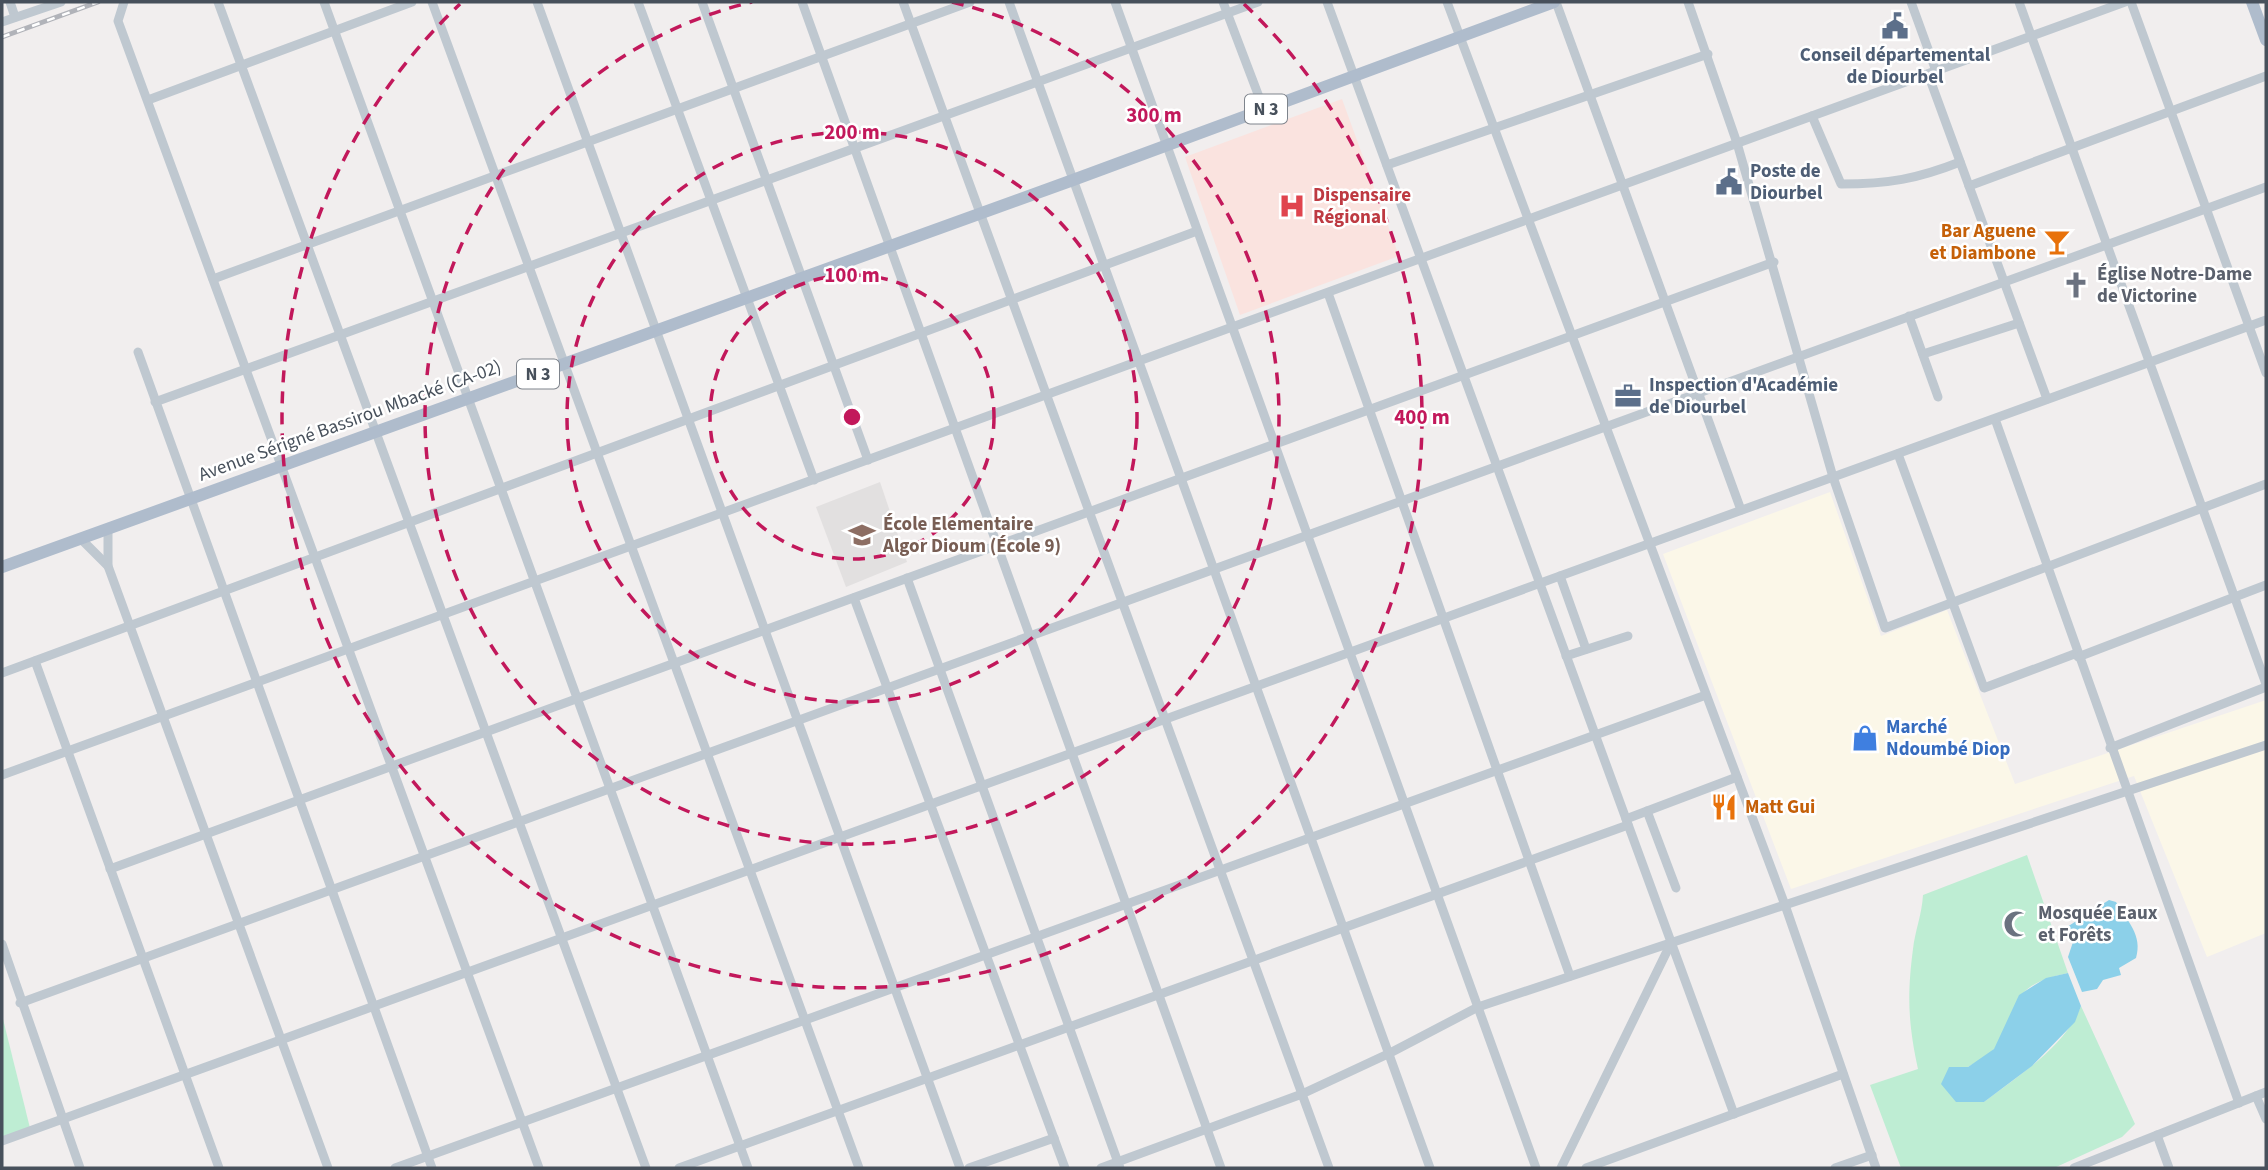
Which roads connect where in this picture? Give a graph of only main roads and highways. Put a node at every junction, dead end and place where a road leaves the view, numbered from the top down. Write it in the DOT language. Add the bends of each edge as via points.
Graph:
graph roads {
  1 [pos="1555,2"];
  2 [pos="2252,2"];
  3 [pos="2266,40"];
  4 [pos="2,567"];
  1 -- 4 [label="main road, Avenue Sérigné Bassirou Mbacké (CA-02) / N 3"];
  2 -- 3 [label="main road"];
}
